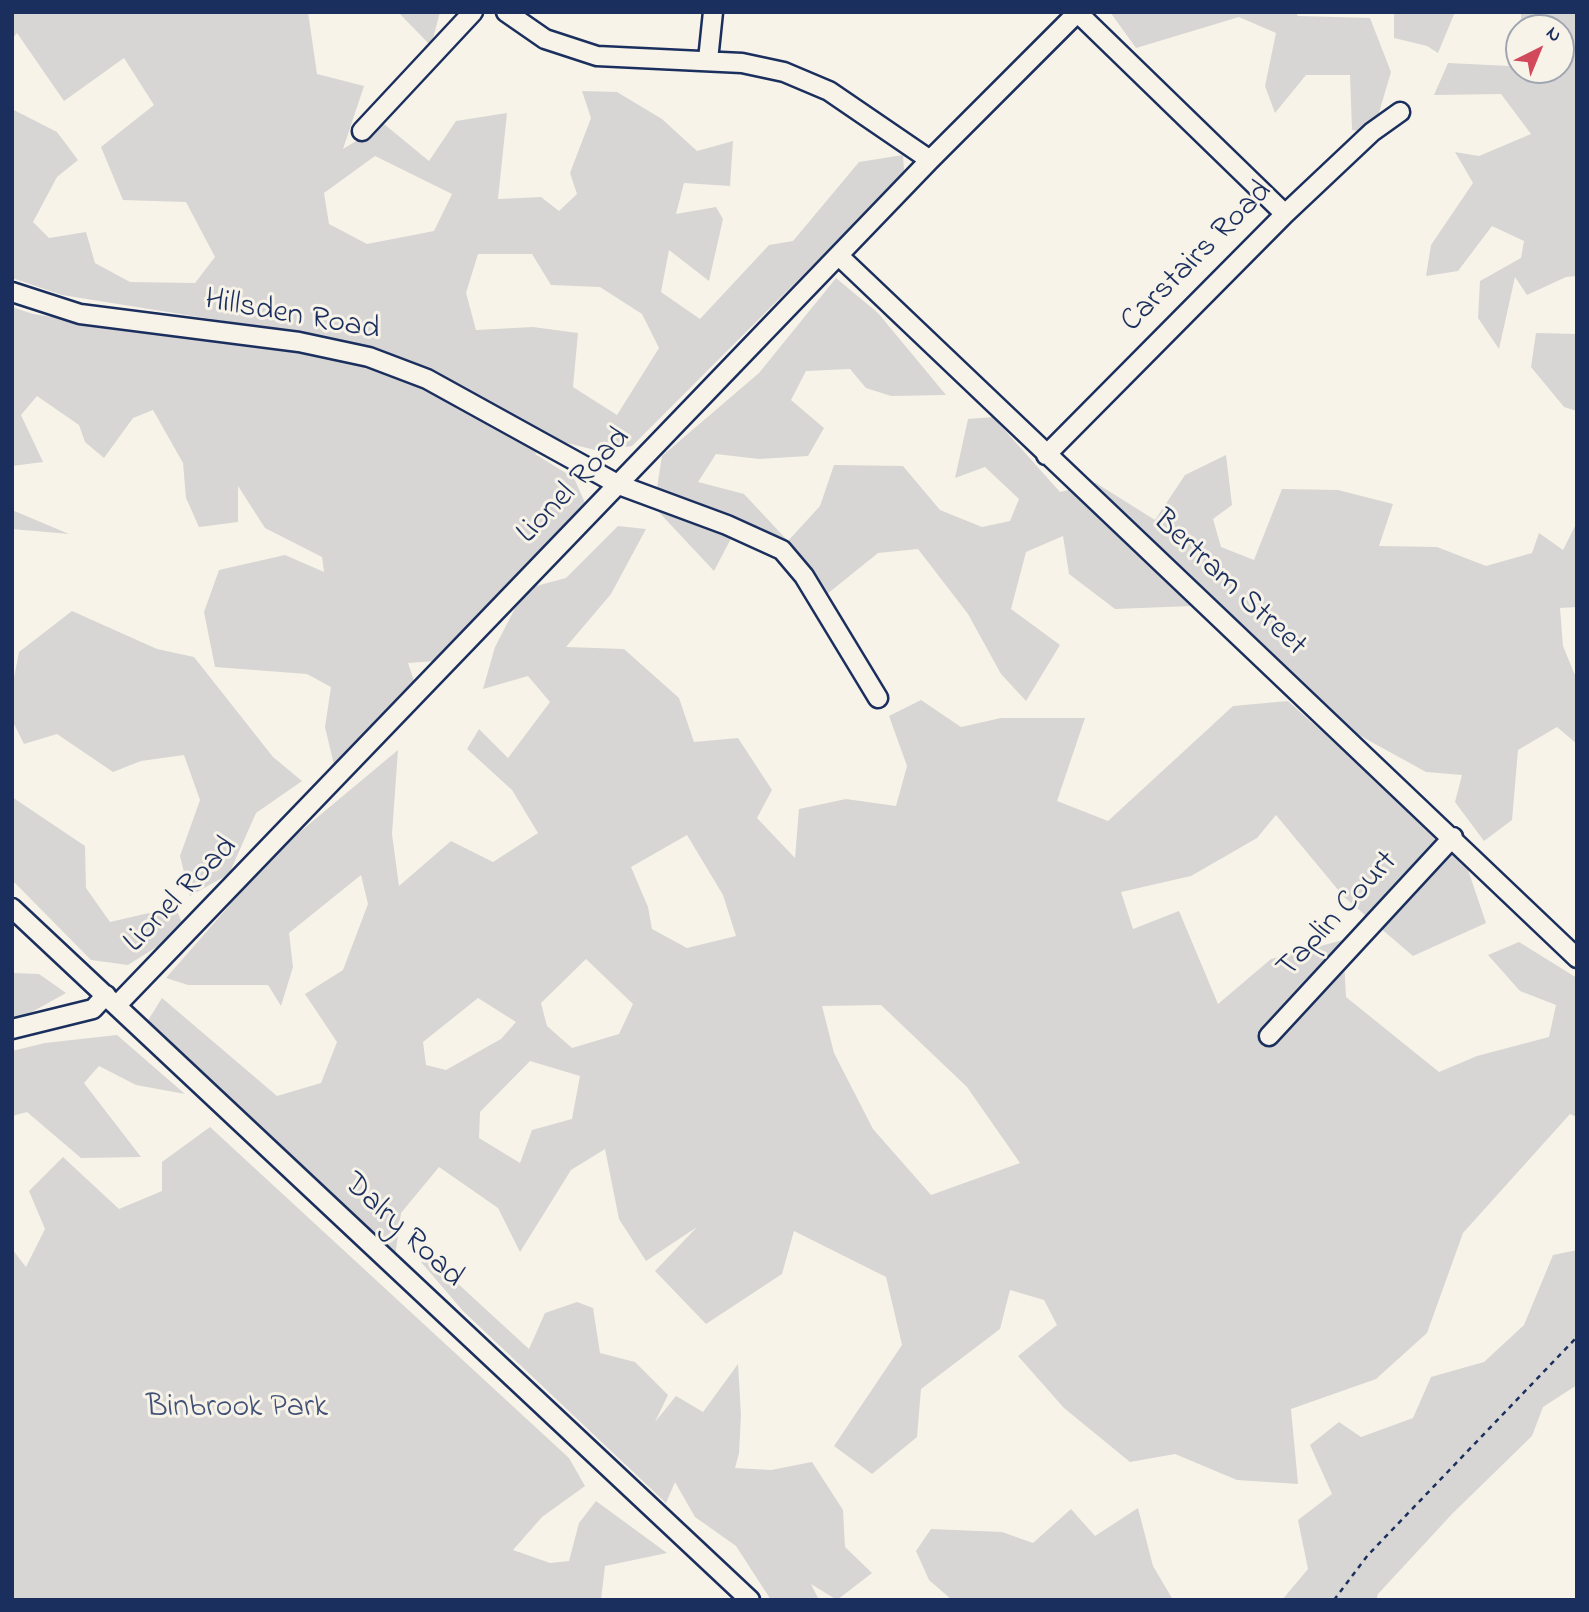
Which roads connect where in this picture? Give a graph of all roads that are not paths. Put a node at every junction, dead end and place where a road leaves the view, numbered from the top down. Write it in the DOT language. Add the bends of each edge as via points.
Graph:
graph roads {
  1 [pos="473,12"];
  2 [pos="506,12"];
  3 [pos="713,12"];
  4 [pos="1078,13"];
  5 [pos="708,60"];
  6 [pos="1400,112"];
  7 [pos="362,131"];
  8 [pos="930,160"];
  9 [pos="1285,214"];
  10 [pos="839,256"];
  11 [pos="12,292"];
  12 [pos="1045,455"];
  13 [pos="619,485"];
  14 [pos="878,698"];
  15 [pos="1453,837"];
  16 [pos="12,908"];
  17 [pos="1577,958"];
  18 [pos="111,1000"];
  19 [pos="12,1029"];
  20 [pos="1269,1036"];
  21 [pos="739,1596"];
  1 -- 7 [label="street"];
  2 -- 5 [label="street" via="545,39 597,56"];
  3 -- 5 [label="street"];
  4 -- 8 [label="street, Lionel Road"];
  4 -- 9 [label="street"];
  5 -- 8 [label="street" via="784,72 829,91"];
  6 -- 9 [label="street, Carstairs Road" via="1372,132"];
  8 -- 10 [label="street, Lionel Road"];
  9 -- 12 [label="street, Carstairs Road"];
  10 -- 12 [label="street, Bertram Street"];
  10 -- 13 [label="street, Lionel Road"];
  11 -- 13 [label="street, Hillsden Road" via="80,314 299,342 369,357 427,379"];
  12 -- 15 [label="street, Bertram Street"];
  13 -- 14 [label="street, Hillsden Road" via="782,550 804,576"];
  13 -- 18 [label="street, Lionel Road"];
  15 -- 17 [label="street, Bertram Street"];
  15 -- 20 [label="street, Taplin Court"];
  16 -- 18 [label="street, Dalry Road"];
  18 -- 19 [label="street, Lionel Road" via="93,1009"];
  18 -- 21 [label="street, Dalry Road"];
}
